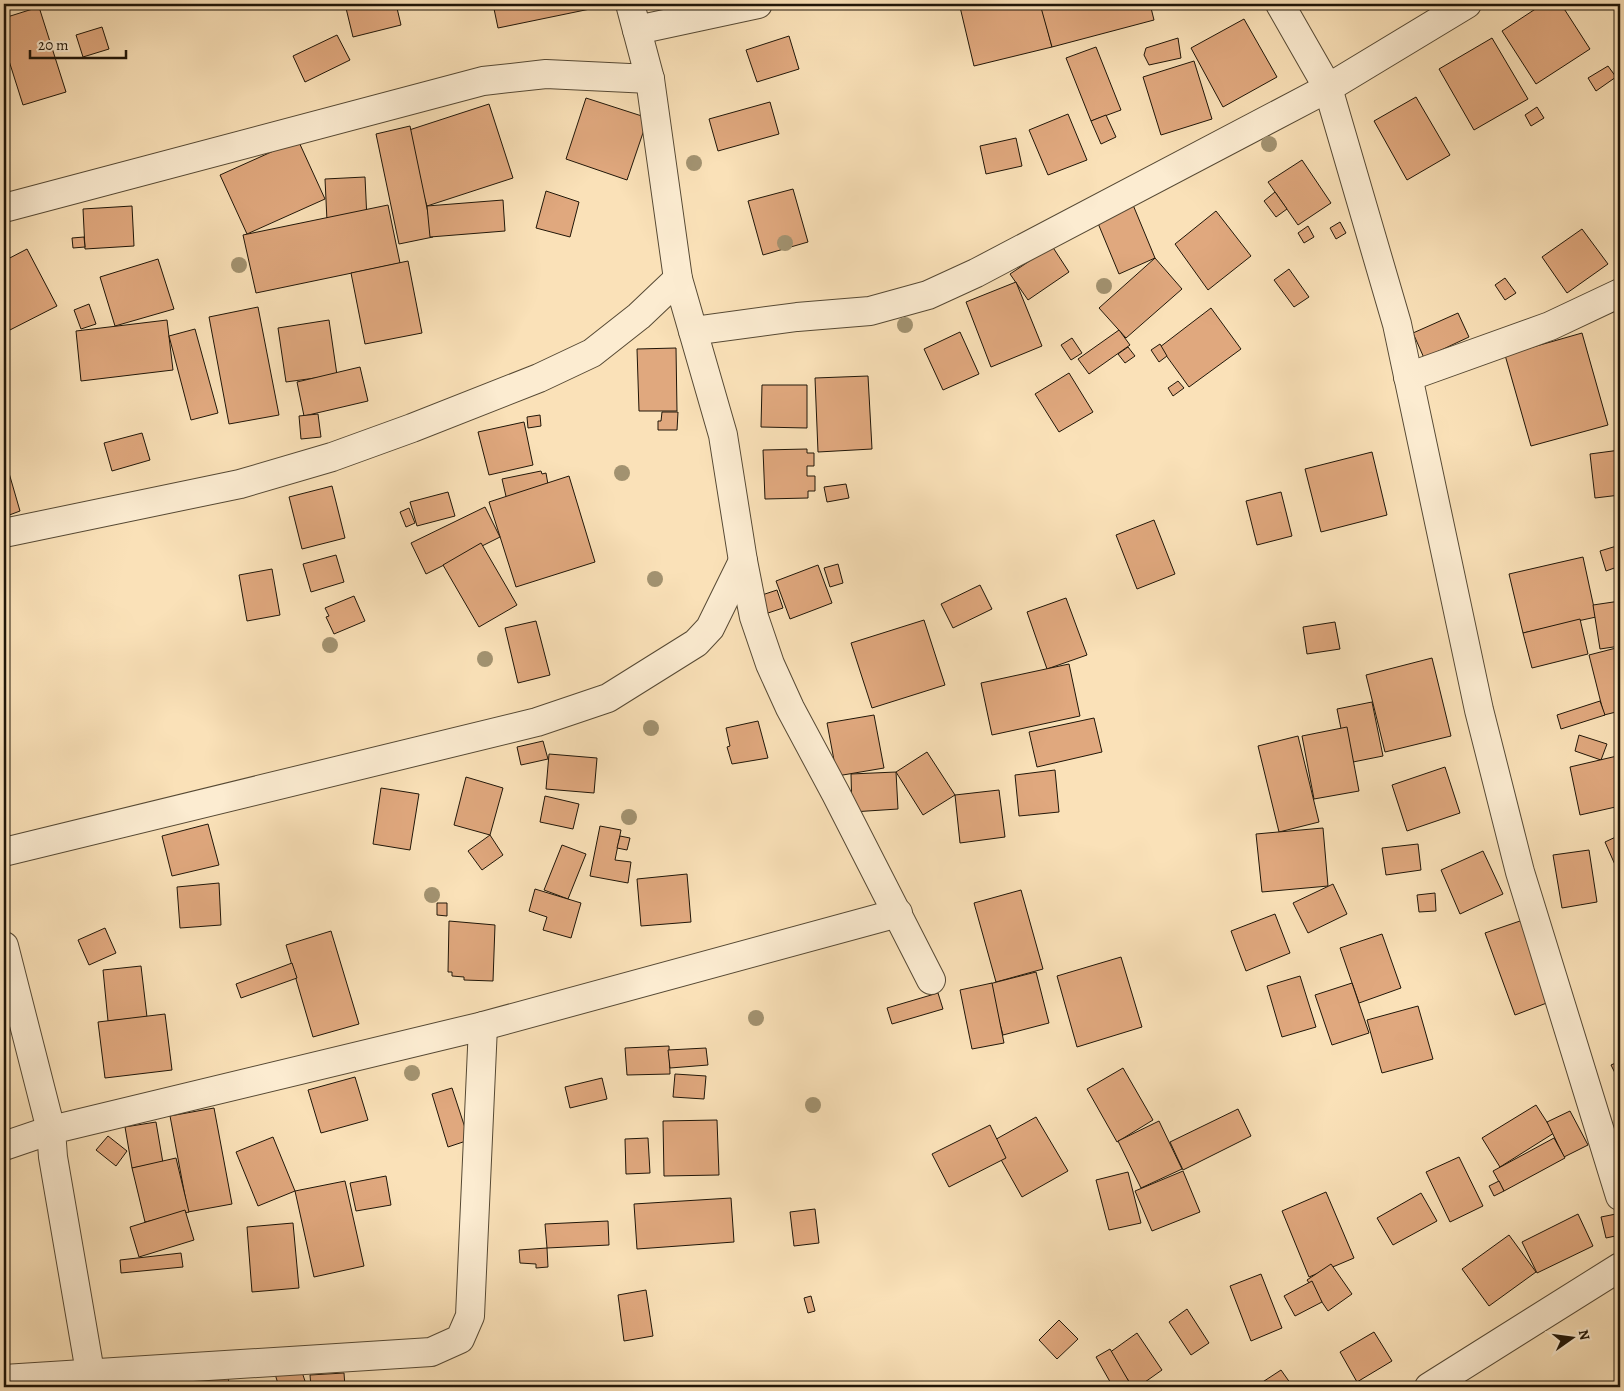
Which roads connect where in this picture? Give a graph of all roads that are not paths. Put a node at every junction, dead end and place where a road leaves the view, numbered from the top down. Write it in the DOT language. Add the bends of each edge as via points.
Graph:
graph roads {
  1 [pos="630,4"];
  2 [pos="758,4"];
  3 [pos="1280,4"];
  4 [pos="1467,4"];
  5 [pos="637,30"];
  6 [pos="650,79"];
  7 [pos="1328,88"];
  8 [pos="4,208"];
  9 [pos="678,279"];
  10 [pos="1620,293"];
  11 [pos="694,331"];
  12 [pos="1408,377"];
  13 [pos="4,533"];
  14 [pos="743,561"];
  15 [pos="4,852"];
  16 [pos="898,913"];
  17 [pos="4,946"];
  18 [pos="931,980"];
  19 [pos="482,1026"];
  20 [pos="51,1130"];
  21 [pos="4,1146"];
  22 [pos="1620,1196"];
  23 [pos="1620,1267"];
  24 [pos="90,1372"];
  25 [pos="4,1379"];
  26 [pos="1428,1387"];
  1 -- 5 [label="street"];
  2 -- 5 [label="street"];
  3 -- 7 [label="street"];
  4 -- 7 [label="street"];
  5 -- 6 [label="street"];
  6 -- 8 [label="street" via="546,74 483,81"];
  6 -- 9 [label="street"];
  7 -- 11 [label="street" via="976,273 928,295 870,311"];
  7 -- 12 [label="street" via="1396,324"];
  9 -- 11 [label="street"];
  9 -- 13 [label="street" via="639,316 592,353 539,378 412,428 332,457 240,484"];
  10 -- 12 [label="street" via="1550,326"];
  11 -- 14 [label="street" via="723,434"];
  12 -- 22 [label="street" via="1479,710 1520,872"];
  14 -- 15 [label="street" via="710,628 696,643 608,698 537,722"];
  14 -- 16 [label="street" via="754,617 770,664"];
  16 -- 18 [label="street"];
  16 -- 19 [label="street"];
  17 -- 20 [label="street"];
  19 -- 20 [label="street"];
  19 -- 24 [label="street" via="470,1316 460,1339 431,1352"];
  20 -- 21 [label="street"];
  20 -- 24 [label="street"];
  23 -- 26 [label="street"];
  24 -- 25 [label="street"];
}
